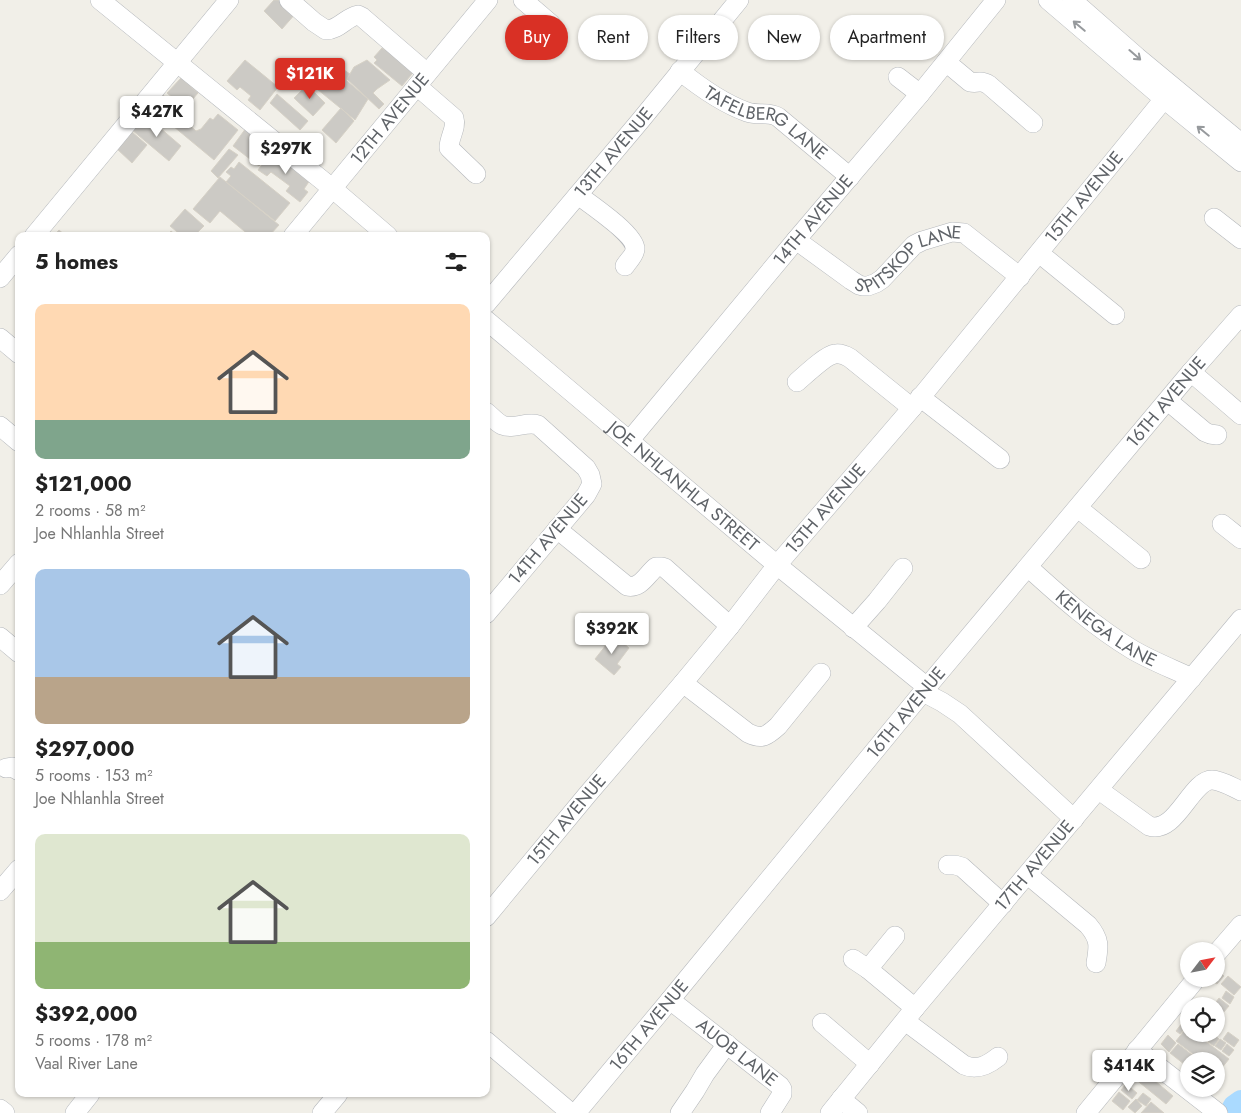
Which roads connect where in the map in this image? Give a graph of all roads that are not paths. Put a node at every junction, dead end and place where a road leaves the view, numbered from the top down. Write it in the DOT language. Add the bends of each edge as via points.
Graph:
graph roads {
  1 [pos="100,0"];
  2 [pos="229,0"];
  3 [pos="289,0"];
  4 [pos="488,0"];
  5 [pos="523,0"];
  6 [pos="739,0"];
  7 [pos="996,0"];
  8 [pos="1048,0"];
  9 [pos="1072,0"];
  10 [pos="540,15"];
  11 [pos="177,62"];
  12 [pos="946,62"];
  13 [pos="680,71"];
  14 [pos="898,77"];
  15 [pos="422,80"];
  16 [pos="920,94"];
  17 [pos="1164,99"];
  18 [pos="1033,123"];
  19 [pos="1241,143"];
  20 [pos="1241,162"];
  21 [pos="476,174"];
  22 [pos="850,177"];
  23 [pos="333,189"];
  24 [pos="578,195"];
  25 [pos="1214,218"];
  26 [pos="37,232"];
  27 [pos="297,232"];
  28 [pos="383,232"];
  29 [pos="1241,239"];
  30 [pos="796,240"];
  31 [pos="1039,253"];
  32 [pos="625,266"];
  33 [pos="1020,277"];
  34 [pos="490,299"];
  35 [pos="1115,315"];
  36 [pos="1241,315"];
  37 [pos="490,323"];
  38 [pos="0,338"];
  39 [pos="15,351"];
  40 [pos="1191,372"];
  41 [pos="796,382"];
  42 [pos="1168,401"];
  43 [pos="916,402"];
  44 [pos="1241,414"];
  45 [pos="490,415"];
  46 [pos="0,426"];
  47 [pos="1217,435"];
  48 [pos="15,439"];
  49 [pos="630,440"];
  50 [pos="1000,459"];
  51 [pos="1078,508"];
  52 [pos="1222,524"];
  53 [pos="557,529"];
  54 [pos="1241,539"];
  55 [pos="1141,559"];
  56 [pos="777,565"];
  57 [pos="1028,567"];
  58 [pos="15,568"];
  59 [pos="902,568"];
  60 [pos="0,585"];
  61 [pos="490,609"];
  62 [pos="1241,619"];
  63 [pos="730,626"];
  64 [pos="853,628"];
  65 [pos="0,637"];
  66 [pos="15,650"];
  67 [pos="821,673"];
  68 [pos="1192,678"];
  69 [pos="683,683"];
  70 [pos="925,690"];
  71 [pos="1098,790"];
  72 [pos="1241,791"];
  73 [pos="1074,819"];
  74 [pos="948,865"];
  75 [pos="15,874"];
  76 [pos="1028,874"];
  77 [pos="0,891"];
  78 [pos="1003,904"];
  79 [pos="490,912"];
  80 [pos="1241,924"];
  81 [pos="894,936"];
  82 [pos="1225,943"];
  83 [pos="1096,963"];
  84 [pos="1189,988"];
  85 [pos="670,1000"];
  86 [pos="910,1014"];
  87 [pos="822,1023"];
  88 [pos="490,1044"];
  89 [pos="727,1044"];
  90 [pos="1137,1050"];
  91 [pos="998,1057"];
  92 [pos="870,1064"];
  93 [pos="335,1097"];
  94 [pos="835,1106"];
  95 [pos="0,1109"];
  96 [pos="1215,1111"];
  97 [pos="5,1113"];
  98 [pos="322,1113"];
  99 [pos="571,1113"];
  100 [pos="576,1113"];
  101 [pos="680,1113"];
  102 [pos="770,1113"];
  103 [pos="858,1113"];
  104 [pos="1086,1113"];
  1 -- 11 [label="street"];
  2 -- 11 [label="street"];
  3 -- 15 [label="street" via="326,30 334,29 351,17 362,17"];
  4 -- 15 [label="street, 12TH AVENUE"];
  5 -- 10 [label="street"];
  6 -- 13 [label="street, 13TH AVENUE"];
  7 -- 12 [label="street, 14TH AVENUE"];
  17 -- 8 [label="street, one-way"];
  9 -- 19 [label="street, one-way"];
  11 -- 23 [label="street"];
  11 -- 26 [label="street"];
  12 -- 16 [label="street, 14TH AVENUE"];
  12 -- 18 [label="street" via="970,82 983,81 989,85"];
  13 -- 22 [label="street, TAFELBERG LANE" via="709,94 746,112 778,117"];
  13 -- 24 [label="street, 13TH AVENUE"];
  14 -- 16 [label="street"];
  15 -- 21 [label="street" via="456,122 449,148"];
  15 -- 23 [label="street, 12TH AVENUE"];
  16 -- 22 [label="street, 14TH AVENUE"];
  20 -- 17 [label="street, one-way"];
  17 -- 31 [label="street, 15TH AVENUE"];
  22 -- 30 [label="street, 14TH AVENUE"];
  23 -- 27 [label="street, 12TH AVENUE"];
  23 -- 28 [label="street"];
  24 -- 32 [label="street" via="624,230 635,245 635,251"];
  24 -- 34 [label="street, 13TH AVENUE"];
  25 -- 29 [label="street"];
  30 -- 33 [label="street, SPITSKOP LANE" via="863,286 879,282 918,243 952,232 964,234"];
  30 -- 49 [label="street, 14TH AVENUE"];
  31 -- 33 [label="street, 15TH AVENUE"];
  31 -- 35 [label="street"];
  33 -- 43 [label="street, 15TH AVENUE"];
  36 -- 40 [label="street, 16TH AVENUE"];
  37 -- 49 [label="street, JOE NHLANHLA STREET"];
  38 -- 39 [label="street"];
  40 -- 42 [label="street, 16TH AVENUE"];
  40 -- 44 [label="street"];
  41 -- 43 [label="street" via="829,356 843,354"];
  42 -- 47 [label="street" via="1205,432"];
  42 -- 51 [label="street, 16TH AVENUE"];
  43 -- 50 [label="street"];
  43 -- 56 [label="street, 15TH AVENUE"];
  45 -- 53 [label="street, 14TH AVENUE" via="503,425 538,425 586,468 592,480 591,488"];
  46 -- 48 [label="street"];
  49 -- 56 [label="street, JOE NHLANHLA STREET"];
  51 -- 55 [label="street"];
  51 -- 57 [label="street, 16TH AVENUE"];
  52 -- 54 [label="street"];
  53 -- 61 [label="street, 14TH AVENUE"];
  53 -- 63 [label="street" via="627,586 639,585 656,567 665,568"];
  56 -- 63 [label="street, 15TH AVENUE"];
  56 -- 64 [label="street, JOE NHLANHLA STREET"];
  57 -- 68 [label="street, KENEGA LANE" via="1105,632 1138,653"];
  57 -- 70 [label="street, 16TH AVENUE"];
  58 -- 60 [label="street"];
  59 -- 64 [label="street"];
  62 -- 68 [label="street, 17TH AVENUE"];
  63 -- 69 [label="street, 15TH AVENUE"];
  64 -- 70 [label="street, JOE NHLANHLA STREET"];
  65 -- 66 [label="street"];
  67 -- 69 [label="street" via="778,726 762,737 748,733"];
  68 -- 71 [label="street, 17TH AVENUE"];
  69 -- 79 [label="street, 15TH AVENUE"];
  70 -- 73 [label="street, JOE NHLANHLA STREET" via="960,714"];
  70 -- 85 [label="street, 16TH AVENUE"];
  71 -- 72 [label="street" via="1149,826 1156,827 1170,821 1206,781 1214,780"];
  71 -- 73 [label="street, 17TH AVENUE"];
  73 -- 76 [label="street, 17TH AVENUE"];
  74 -- 78 [label="street" via="962,867"];
  75 -- 77 [label="street"];
  76 -- 78 [label="street, 17TH AVENUE"];
  76 -- 83 [label="street" via="1097,936"];
  78 -- 86 [label="street, 17TH AVENUE"];
  80 -- 82 [label="street"];
  81 -- 86 [label="street" via="861,964"];
  84 -- 90 [label="street"];
  85 -- 89 [label="street, AUOB LANE"];
  85 -- 100 [label="street, 16TH AVENUE"];
  86 -- 91 [label="street" via="964,1065 982,1067"];
  86 -- 92 [label="street, 17TH AVENUE"];
  87 -- 92 [label="street"];
  88 -- 99 [label="street"];
  89 -- 101 [label="street"];
  89 -- 102 [label="street, AUOB LANE" via="782,1089 782,1096"];
  90 -- 96 [label="street"];
  90 -- 104 [label="street"];
  92 -- 94 [label="street, 17TH AVENUE"];
  93 -- 98 [label="street"];
  94 -- 103 [label="street"];
  95 -- 97 [label="street"];
}
